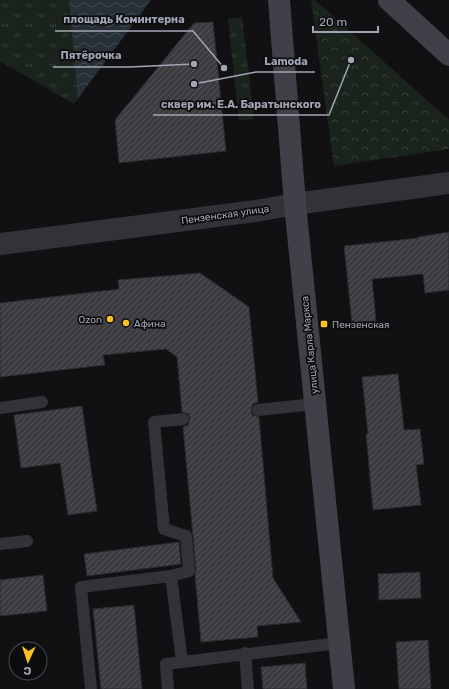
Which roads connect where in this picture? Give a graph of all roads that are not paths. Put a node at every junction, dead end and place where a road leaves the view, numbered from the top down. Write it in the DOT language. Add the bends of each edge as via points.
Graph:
graph roads {
  1 [pos="279,0"];
  2 [pos="389,0"];
  3 [pos="449,55"];
  4 [pos="449,183"];
  5 [pos="295,204"];
  6 [pos="0,244"];
  7 [pos="42,402"];
  8 [pos="315,404"];
  9 [pos="0,408"];
  10 [pos="258,410"];
  11 [pos="182,419"];
  12 [pos="27,541"];
  13 [pos="0,544"];
  14 [pos="171,576"];
  15 [pos="339,643"];
  16 [pos="245,654"];
  17 [pos="182,662"];
  18 [pos="91,689"];
  19 [pos="168,689"];
  20 [pos="248,689"];
  21 [pos="344,689"];
  1 -- 5 [label="main road, улица Карла Маркса"];
  2 -- 3 [label="main road"];
  4 -- 5 [label="street, Пензенская улица"];
  5 -- 6 [label="street, Пензенская улица"];
  5 -- 8 [label="main road, улица Карла Маркса"];
  7 -- 9 [label="lane"];
  8 -- 10 [label="lane"];
  8 -- 15 [label="main road, улица Карла Маркса"];
  11 -- 14 [label="lane" via="154,422 164,528 186,536 189,571"];
  12 -- 13 [label="lane"];
  14 -- 17 [label="lane"];
  14 -- 18 [label="lane" via="81,587"];
  15 -- 16 [label="lane"];
  15 -- 21 [label="main road, улица Карла Маркса"];
  16 -- 17 [label="lane"];
  16 -- 20 [label="lane"];
  17 -- 19 [label="lane" via="166,664"];
}
